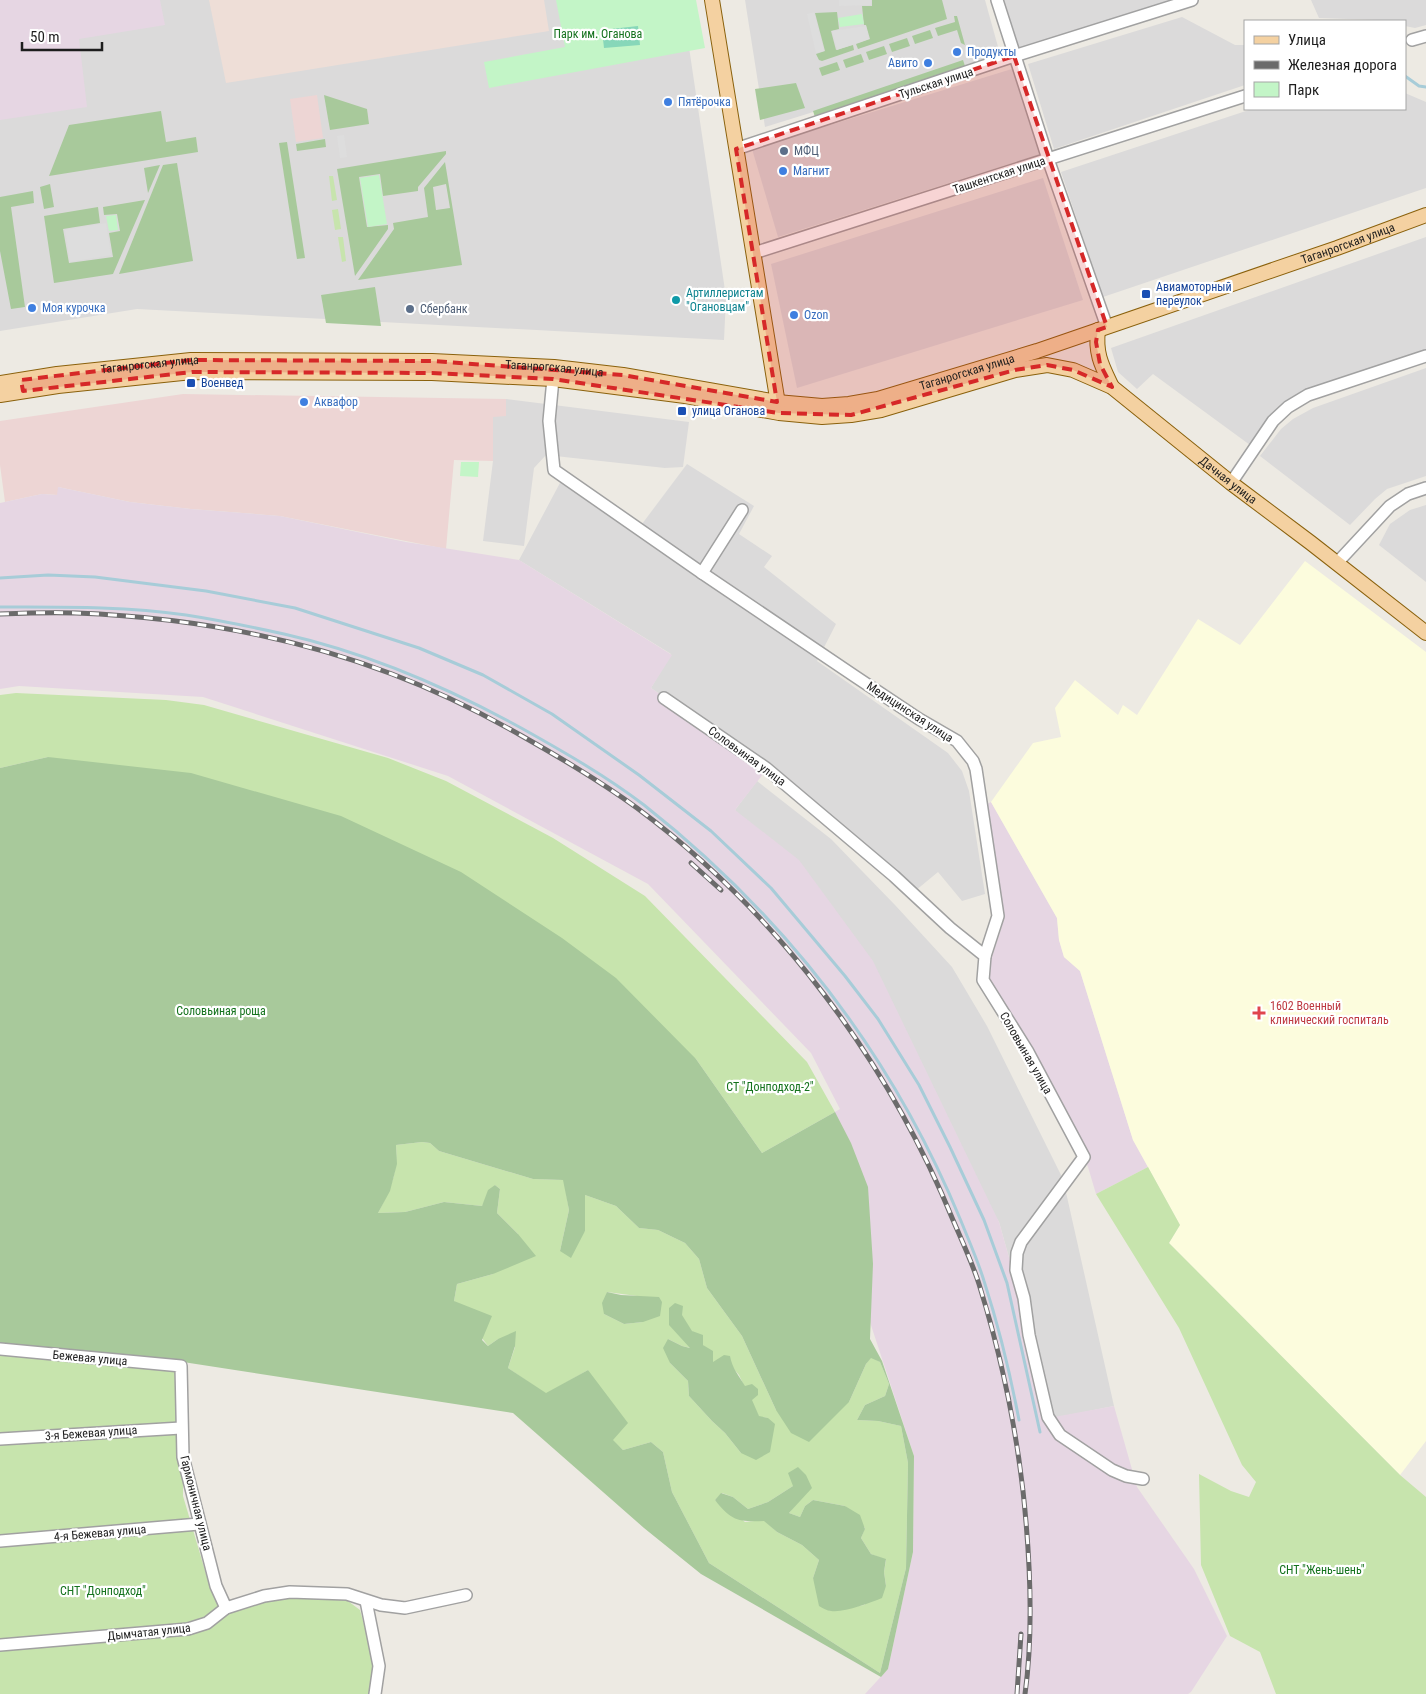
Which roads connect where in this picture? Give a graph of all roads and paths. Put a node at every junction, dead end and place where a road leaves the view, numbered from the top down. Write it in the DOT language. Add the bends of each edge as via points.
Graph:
graph roads {
  1 [pos="712,0"];
  2 [pos="997,0"];
  3 [pos="1192,0"];
  4 [pos="1426,36"];
  5 [pos="1412,40"];
  6 [pos="1014,56"];
  7 [pos="1244,96"];
  8 [pos="736,149"];
  9 [pos="1048,159"];
  10 [pos="1426,215"];
  11 [pos="754,253"];
  12 [pos="1102,328"];
  13 [pos="1426,356"];
  14 [pos="1015,370"];
  15 [pos="554,373"];
  16 [pos="0,383"];
  17 [pos="22,385"];
  18 [pos="1112,387"];
  19 [pos="0,394"];
  20 [pos="778,407"];
  21 [pos="1231,483"];
  22 [pos="1426,488"];
  23 [pos="742,510"];
  24 [pos="1337,563"];
  25 [pos="702,573"];
  26 [pos="1426,633"];
  27 [pos="664,698"];
  28 [pos="986,956"];
  29 [pos="0,1349"];
  30 [pos="181,1366"];
  31 [pos="181,1428"];
  32 [pos="0,1439"];
  33 [pos="1143,1479"];
  34 [pos="199,1524"];
  35 [pos="0,1541"];
  36 [pos="466,1595"];
  37 [pos="366,1601"];
  38 [pos="226,1608"];
  39 [pos="0,1645"];
  40 [pos="375,1694"];
  1 -- 8 [label="main road"];
  2 -- 6 [label="street"];
  3 -- 6 [label="street, Тульская улица"];
  4 -- 5 [label="street"];
  6 -- 8 [label="street, Тульская улица"];
  6 -- 9 [label="street"];
  7 -- 9 [label="street, Ташкентская улица"];
  8 -- 11 [label="main road"];
  9 -- 11 [label="street, Ташкентская улица"];
  9 -- 12 [label="street"];
  10 -- 12 [label="main road, Таганрогская улица"];
  11 -- 20 [label="main road"];
  12 -- 18 [label="main road" via="1096,342 1100,364"];
  12 -- 20 [label="main road, Таганрогская улица" via="878,399 849,404"];
  13 -- 21 [label="street" via="1308,395 1288,407 1273,421"];
  14 -- 18 [label="main road, Дачная улица" via="1047,365 1073,370"];
  14 -- 20 [label="main road, Таганрогская улица" via="866,412 822,417"];
  15 -- 17 [label="main road, Таганрогская улица" via="192,372"];
  15 -- 20 [label="main road, Таганрогская улица" via="685,396"];
  15 -- 25 [label="street, Медицинская улица" via="549,421 554,470"];
  16 -- 17 [label="main road, Таганрогская улица"];
  17 -- 19 [label="main road, Таганрогская улица"];
  18 -- 21 [label="main road, Дачная улица"];
  21 -- 24 [label="main road, Дачная улица"];
  22 -- 24 [label="street" via="1408,494 1390,506"];
  23 -- 25 [label="street"];
  24 -- 26 [label="main road, Дачная улица"];
  25 -- 28 [label="street, Медицинская улица" via="919,719 957,741 969,755 976,769 998,916"];
  27 -- 28 [label="street, Соловьиная улица" via="766,768"];
  28 -- 33 [label="street, Соловьиная улица" via="983,980 1028,1052 1084,1157 1021,1242 1017,1253 1016,1270 1048,1417 1060,1435 1112,1470"];
  29 -- 30 [label="street, Бежевая улица"];
  30 -- 31 [label="street, Гармоничная улица"];
  31 -- 32 [label="street, 3-я Бежевая улица"];
  31 -- 34 [label="street, Гармоничная улица" via="183,1457"];
  34 -- 35 [label="street, 4-я Бежевая улица"];
  34 -- 38 [label="street, Гармоничная улица" via="216,1586"];
  36 -- 37 [label="street, Дымчатая улица" via="405,1608"];
  37 -- 38 [label="street, Дымчатая улица" via="346,1594 290,1592"];
  37 -- 40 [label="street" via="379,1666"];
  38 -- 39 [label="street, Дымчатая улица" via="207,1623 188,1629"];
}
